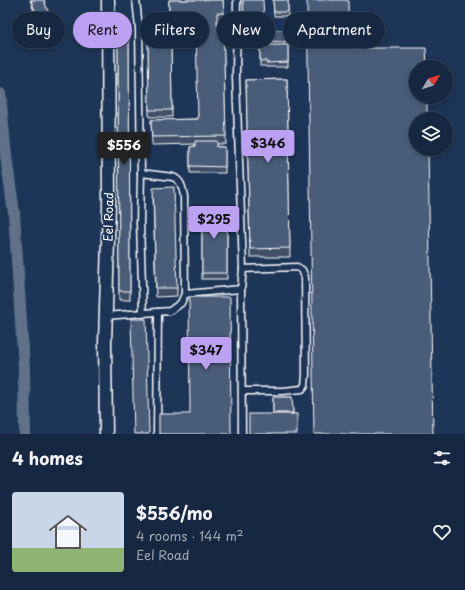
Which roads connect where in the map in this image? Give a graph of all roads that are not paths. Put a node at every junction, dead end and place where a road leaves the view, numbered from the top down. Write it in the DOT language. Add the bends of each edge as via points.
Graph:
graph roads {
  1 [pos="108,0"];
  2 [pos="136,0"];
  3 [pos="237,0"];
  4 [pos="141,173"];
  5 [pos="243,269"];
  6 [pos="240,289"];
  7 [pos="185,294"];
  8 [pos="158,312"];
  9 [pos="143,314"];
  10 [pos="105,316"];
  11 [pos="242,391"];
  12 [pos="106,434"];
  13 [pos="156,434"];
  14 [pos="242,434"];
  1 -- 10 [label="street, Eel Road" via="109,206"];
  2 -- 4 [label="lane" via="139,28"];
  3 -- 5 [label="lane" via="236,78"];
  4 -- 7 [label="lane" via="173,177 181,183 184,204"];
  4 -- 9 [label="lane"];
  5 -- 6 [label="lane"];
  5 -- 11 [label="lane" via="297,267 302,270 306,375 302,390"];
  6 -- 7 [label="lane"];
  6 -- 11 [label="lane"];
  7 -- 8 [label="lane" via="183,301 174,309"];
  8 -- 9 [label="lane"];
  8 -- 13 [label="lane"];
  9 -- 10 [label="lane"];
  10 -- 12 [label="street, Eel Road"];
  11 -- 14 [label="lane"];
}
